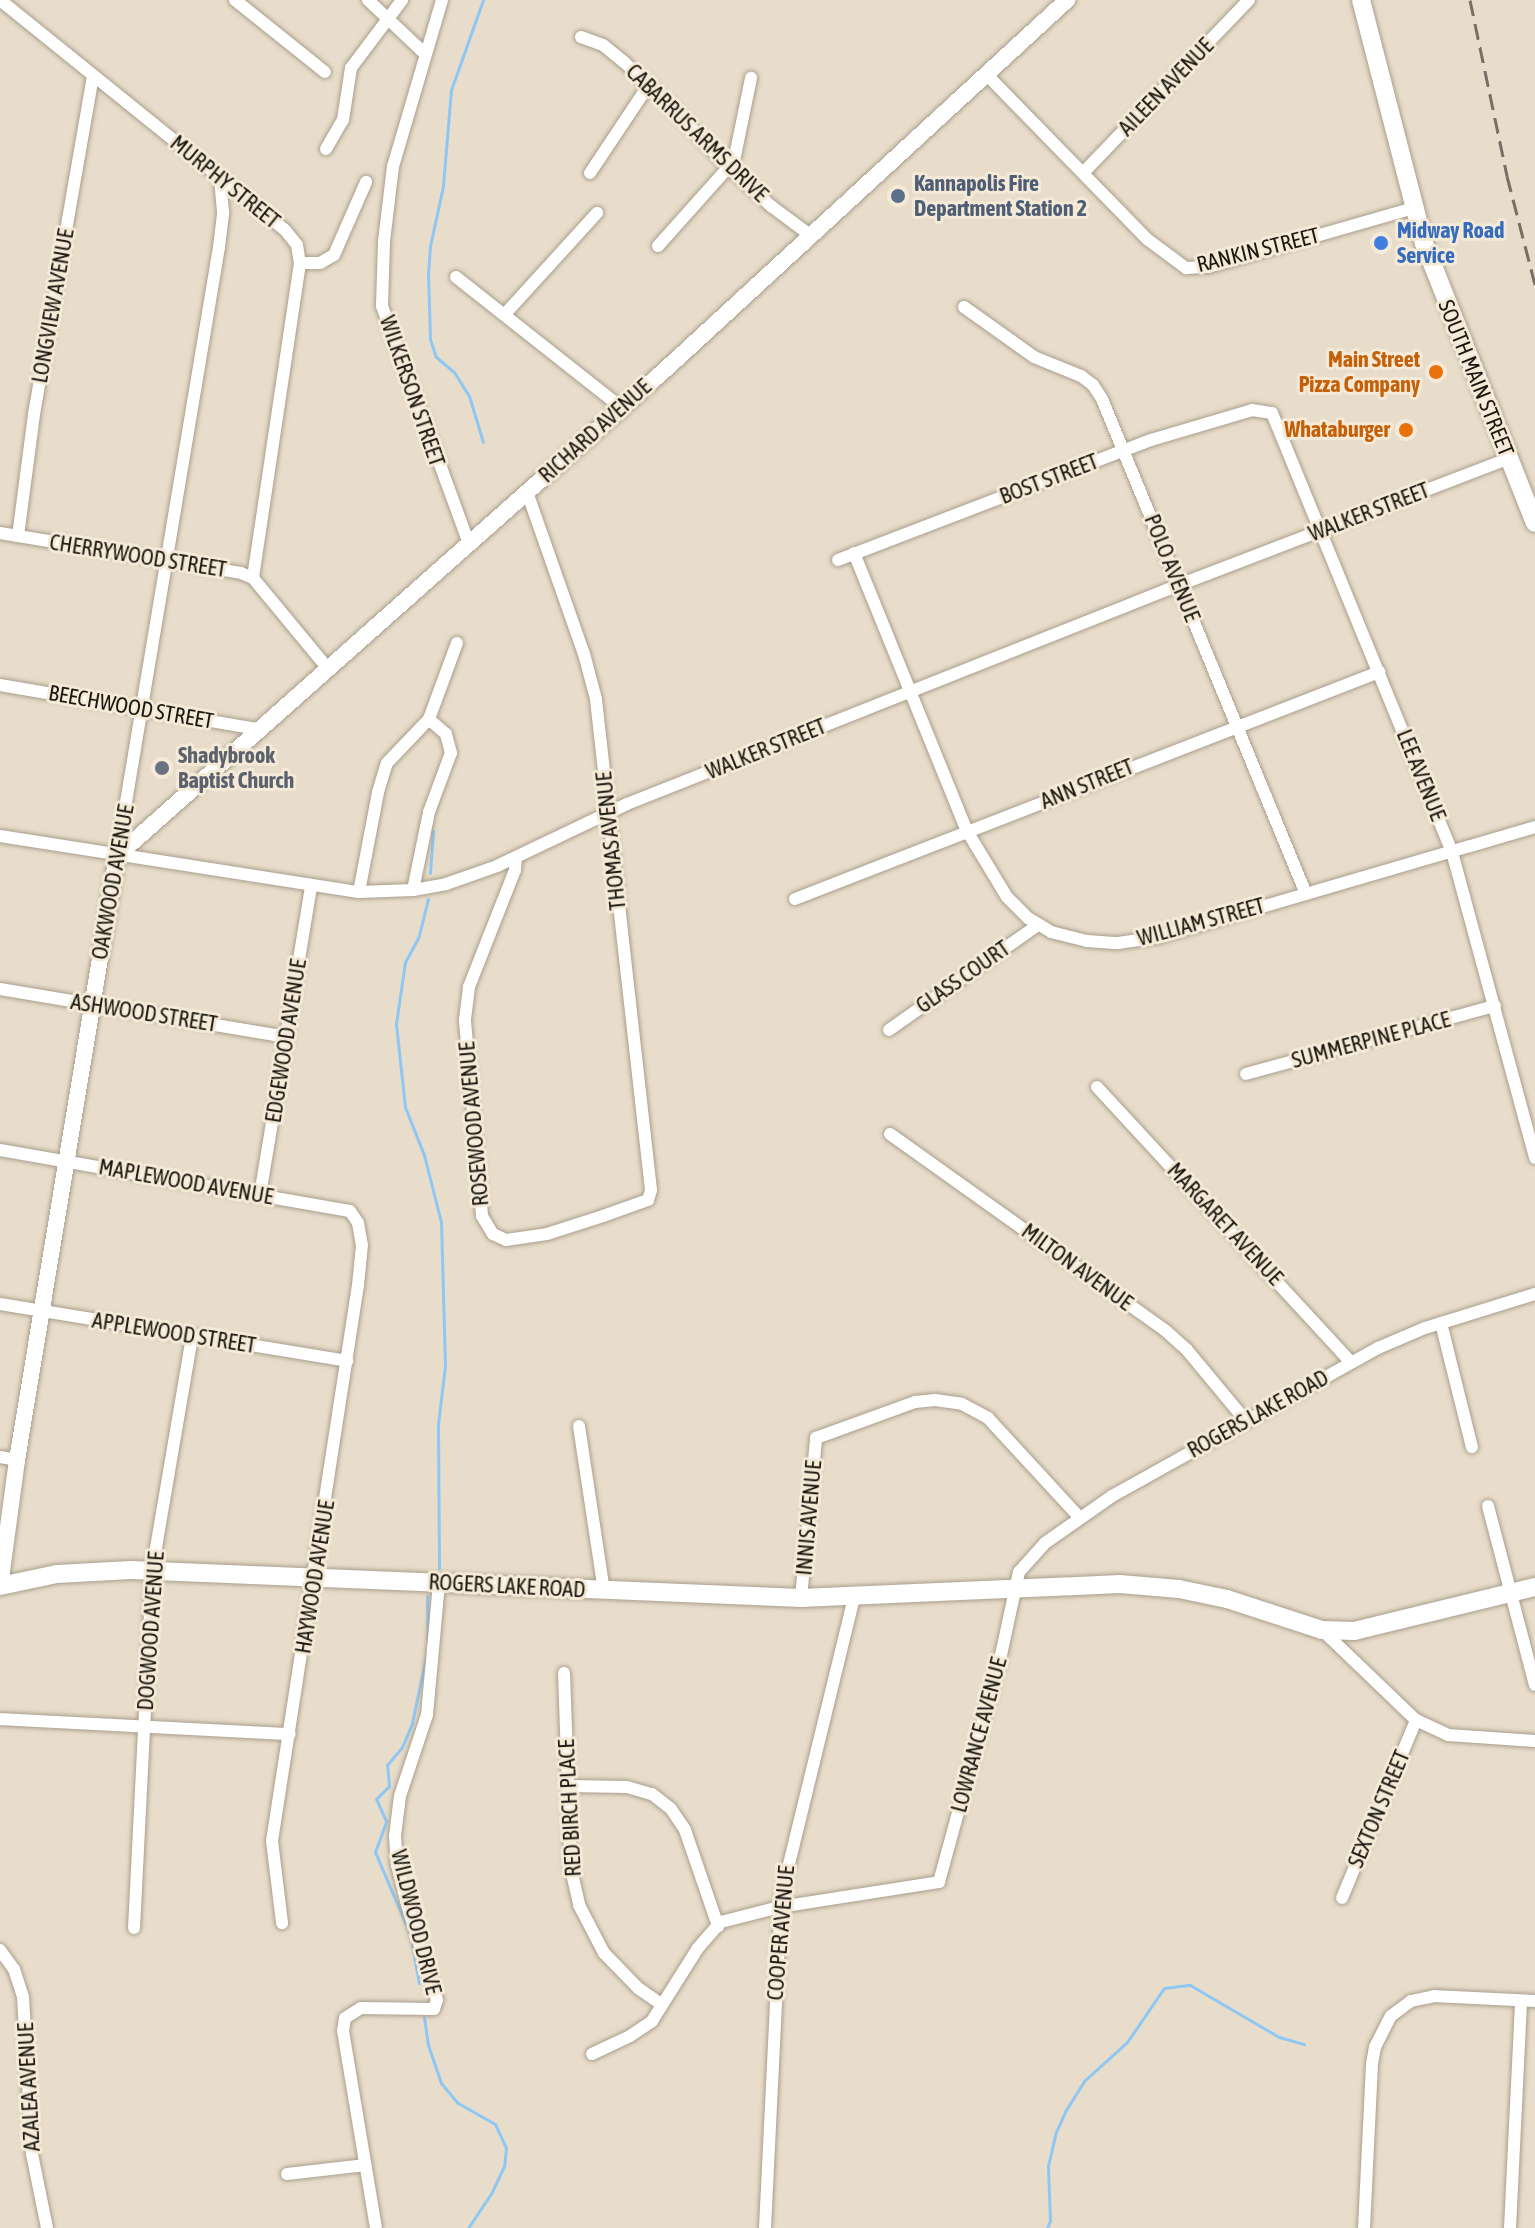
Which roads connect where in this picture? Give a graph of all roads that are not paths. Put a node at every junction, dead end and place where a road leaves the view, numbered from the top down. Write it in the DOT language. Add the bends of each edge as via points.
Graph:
graph roads {
  1 [pos="0,0"];
  2 [pos="235,0"];
  3 [pos="368,0"];
  4 [pos="402,0"];
  5 [pos="442,0"];
  6 [pos="1067,0"];
  7 [pos="1249,0"];
  8 [pos="1361,0"];
  9 [pos="389,16"];
  10 [pos="581,37"];
  11 [pos="424,53"];
  12 [pos="325,72"];
  13 [pos="986,74"];
  14 [pos="93,77"];
  15 [pos="751,78"];
  16 [pos="648,86"];
  17 [pos="326,149"];
  18 [pos="730,168"];
  19 [pos="590,173"];
  20 [pos="1083,173"];
  21 [pos="220,179"];
  22 [pos="366,182"];
  23 [pos="1414,208"];
  24 [pos="597,213"];
  25 [pos="810,235"];
  26 [pos="658,246"];
  27 [pos="300,263"];
  28 [pos="456,277"];
  29 [pos="964,307"];
  30 [pos="505,314"];
  31 [pos="622,408"];
  32 [pos="1264,410"];
  33 [pos="1124,450"];
  34 [pos="1509,458"];
  35 [pos="527,492"];
  36 [pos="1535,523"];
  37 [pos="1321,530"];
  38 [pos="0,533"];
  39 [pos="18,536"];
  40 [pos="469,544"];
  41 [pos="854,553"];
  42 [pos="166,560"];
  43 [pos="838,560"];
  44 [pos="253,578"];
  45 [pos="1179,585"];
  46 [pos="457,643"];
  47 [pos="329,670"];
  48 [pos="1379,672"];
  49 [pos="0,685"];
  50 [pos="911,691"];
  51 [pos="141,709"];
  52 [pos="429,719"];
  53 [pos="1236,726"];
  54 [pos="262,730"];
  55 [pos="608,814"];
  56 [pos="1535,827"];
  57 [pos="967,831"];
  58 [pos="0,836"];
  59 [pos="1452,852"];
  60 [pos="117,856"];
  61 [pos="516,858"];
  62 [pos="311,886"];
  63 [pos="413,890"];
  64 [pos="359,892"];
  65 [pos="1306,894"];
  66 [pos="795,899"];
  67 [pos="1038,925"];
  68 [pos="0,989"];
  69 [pos="92,1004"];
  70 [pos="1495,1006"];
  71 [pos="889,1030"];
  72 [pos="287,1037"];
  73 [pos="1246,1074"];
  74 [pos="1097,1087"];
  75 [pos="890,1134"];
  76 [pos="0,1150"];
  77 [pos="1535,1158"];
  78 [pos="66,1162"];
  79 [pos="260,1195"];
  80 [pos="648,1200"];
  81 [pos="361,1230"];
  82 [pos="1535,1294"];
  83 [pos="0,1304"];
  84 [pos="41,1311"];
  85 [pos="1441,1323"];
  86 [pos="192,1336"];
  87 [pos="347,1361"];
  88 [pos="1351,1362"];
  89 [pos="1246,1421"];
  90 [pos="579,1426"];
  91 [pos="1472,1447"];
  92 [pos="0,1457"];
  93 [pos="17,1460"];
  94 [pos="1488,1506"];
  95 [pos="1079,1517"];
  96 [pos="152,1571"];
  97 [pos="315,1578"];
  98 [pos="439,1583"];
  99 [pos="0,1586"];
  100 [pos="1016,1587"];
  101 [pos="1535,1587"];
  102 [pos="604,1591"];
  103 [pos="1511,1593"];
  104 [pos="854,1597"];
  105 [pos="801,1598"];
  106 [pos="1322,1630"];
  107 [pos="564,1673"];
  108 [pos="1535,1685"];
  109 [pos="0,1719"];
  110 [pos="1416,1720"];
  111 [pos="144,1726"];
  112 [pos="290,1734"];
  113 [pos="1535,1741"];
  114 [pos="568,1786"];
  115 [pos="1342,1898"];
  116 [pos="780,1907"];
  117 [pos="282,1923"];
  118 [pos="718,1926"];
  119 [pos="134,1928"];
  120 [pos="0,1950"];
  121 [pos="1521,2001"];
  122 [pos="1535,2001"];
  123 [pos="662,2005"];
  124 [pos="592,2054"];
  125 [pos="365,2165"];
  126 [pos="287,2174"];
  127 [pos="47,2228"];
  128 [pos="376,2228"];
  129 [pos="765,2228"];
  130 [pos="1364,2228"];
  131 [pos="1510,2228"];
  1 -- 14 [label="street, MURPHY STREET"];
  2 -- 12 [label="street"];
  3 -- 9 [label="street"];
  4 -- 9 [label="street"];
  5 -- 11 [label="street, WILKERSON STREET"];
  6 -- 13 [label="street, RICHARD AVENUE"];
  7 -- 20 [label="street, AILEEN AVENUE"];
  8 -- 23 [label="main road, SOUTH MAIN STREET"];
  9 -- 11 [label="street"];
  9 -- 17 [label="street" via="351,68 343,120"];
  10 -- 16 [label="street, CABARRUS ARMS DRIVE" via="603,45"];
  11 -- 40 [label="street, WILKERSON STREET" via="393,166 382,306"];
  13 -- 20 [label="street, RANKIN STREET"];
  13 -- 25 [label="street, RICHARD AVENUE"];
  14 -- 21 [label="street, MURPHY STREET"];
  14 -- 39 [label="street, LONGVIEW AVENUE"];
  15 -- 18 [label="street"];
  16 -- 18 [label="street, CABARRUS ARMS DRIVE"];
  16 -- 19 [label="street"];
  18 -- 25 [label="street, CABARRUS ARMS DRIVE"];
  18 -- 26 [label="street"];
  20 -- 23 [label="street, RANKIN STREET" via="1147,239 1186,268 1208,267"];
  21 -- 27 [label="street, MURPHY STREET" via="285,230 297,245"];
  21 -- 42 [label="street, OAKWOOD AVENUE" via="219,247"];
  22 -- 27 [label="street" via="334,255 320,263"];
  23 -- 34 [label="main road, SOUTH MAIN STREET" via="1444,300"];
  24 -- 30 [label="street"];
  25 -- 31 [label="street, RICHARD AVENUE"];
  27 -- 44 [label="street"];
  28 -- 30 [label="street"];
  29 -- 33 [label="street, POLO AVENUE" via="1034,357 1093,385"];
  30 -- 31 [label="street"];
  31 -- 35 [label="street, RICHARD AVENUE"];
  32 -- 33 [label="street, BOST STREET"];
  32 -- 37 [label="street, LEE AVENUE" via="1277,422"];
  33 -- 41 [label="street, BOST STREET"];
  33 -- 45 [label="street, POLO AVENUE"];
  34 -- 36 [label="main road, SOUTH MAIN STREET"];
  34 -- 37 [label="street, WALKER STREET"];
  35 -- 40 [label="street, RICHARD AVENUE"];
  35 -- 55 [label="street, THOMAS AVENUE" via="590,671"];
  37 -- 45 [label="street, WALKER STREET"];
  37 -- 48 [label="street, LEE AVENUE"];
  38 -- 39 [label="street, CHERRYWOOD STREET"];
  39 -- 42 [label="street, CHERRYWOOD STREET"];
  40 -- 47 [label="street, RICHARD AVENUE"];
  41 -- 43 [label="street, BOST STREET"];
  41 -- 50 [label="street, WILLIAM STREET"];
  42 -- 44 [label="street, CHERRYWOOD STREET"];
  42 -- 51 [label="street, OAKWOOD AVENUE"];
  44 -- 47 [label="street, CHERRYWOOD STREET"];
  45 -- 50 [label="street, WALKER STREET"];
  45 -- 53 [label="street, POLO AVENUE"];
  46 -- 52 [label="street"];
  47 -- 54 [label="street, RICHARD AVENUE"];
  48 -- 53 [label="street, ANN STREET"];
  48 -- 59 [label="street, LEE AVENUE"];
  49 -- 51 [label="street, BEECHWOOD STREET"];
  50 -- 55 [label="street, WALKER STREET"];
  50 -- 57 [label="street, WILLIAM STREET"];
  51 -- 54 [label="street, BEECHWOOD STREET"];
  51 -- 60 [label="street, OAKWOOD AVENUE"];
  52 -- 63 [label="street" via="446,734 451,753 429,812"];
  52 -- 64 [label="street" via="387,763"];
  53 -- 57 [label="street, ANN STREET"];
  53 -- 65 [label="street, POLO AVENUE"];
  54 -- 60 [label="street, RICHARD AVENUE"];
  55 -- 61 [label="street, WALKER STREET"];
  55 -- 80 [label="street, THOMAS AVENUE" via="651,1190"];
  56 -- 59 [label="street, WILLIAM STREET"];
  57 -- 66 [label="street, ANN STREET"];
  57 -- 67 [label="street, WILLIAM STREET" via="1007,897"];
  58 -- 60 [label="street, WALKER STREET"];
  59 -- 65 [label="street, WILLIAM STREET"];
  59 -- 70 [label="street, LEE AVENUE"];
  60 -- 62 [label="street, WALKER STREET"];
  60 -- 69 [label="street, OAKWOOD AVENUE"];
  61 -- 63 [label="street, WALKER STREET" via="446,884"];
  61 -- 80 [label="street, ROSEWOOD AVENUE" via="466,1008 479,1200 486,1226 506,1240 524,1240"];
  62 -- 64 [label="street, WALKER STREET"];
  62 -- 72 [label="street, EDGEWOOD AVENUE"];
  63 -- 64 [label="street, WALKER STREET"];
  65 -- 67 [label="street, WILLIAM STREET" via="1127,942 1087,941"];
  67 -- 71 [label="street, GLASS COURT"];
  68 -- 69 [label="street, ASHWOOD STREET"];
  69 -- 72 [label="street, ASHWOOD STREET"];
  69 -- 78 [label="street, OAKWOOD AVENUE"];
  70 -- 73 [label="street, SUMMERPINE PLACE"];
  70 -- 77 [label="street, LEE AVENUE"];
  72 -- 79 [label="street, EDGEWOOD AVENUE"];
  74 -- 88 [label="street, MARGARET AVENUE"];
  75 -- 89 [label="street, MILTON AVENUE" via="1166,1331"];
  76 -- 78 [label="street, MAPLEWOOD AVENUE"];
  78 -- 79 [label="street, MAPLEWOOD AVENUE"];
  78 -- 84 [label="street, OAKWOOD AVENUE"];
  79 -- 81 [label="street, MAPLEWOOD AVENUE" via="350,1211"];
  81 -- 87 [label="street, HAYWOOD AVENUE"];
  82 -- 85 [label="street, ROGERS LAKE ROAD"];
  83 -- 84 [label="street, APPLEWOOD STREET"];
  84 -- 86 [label="street, APPLEWOOD STREET"];
  84 -- 93 [label="street, OAKWOOD AVENUE"];
  85 -- 88 [label="street, ROGERS LAKE ROAD"];
  85 -- 91 [label="street"];
  86 -- 87 [label="street, APPLEWOOD STREET"];
  86 -- 96 [label="street, DOGWOOD AVENUE"];
  87 -- 97 [label="street, HAYWOOD AVENUE"];
  88 -- 89 [label="street, ROGERS LAKE ROAD"];
  89 -- 95 [label="street, ROGERS LAKE ROAD"];
  90 -- 102 [label="street"];
  92 -- 93 [label="street"];
  93 -- 99 [label="street, OAKWOOD AVENUE"];
  94 -- 103 [label="street"];
  95 -- 100 [label="street, ROGERS LAKE ROAD" via="1023,1563"];
  95 -- 105 [label="street, INNIS AVENUE" via="995,1425 962,1404 915,1402 816,1438"];
  96 -- 97 [label="main road, ROGERS LAKE ROAD"];
  96 -- 99 [label="main road, ROGERS LAKE ROAD" via="78,1572"];
  96 -- 111 [label="street, DOGWOOD AVENUE"];
  97 -- 98 [label="main road, ROGERS LAKE ROAD"];
  97 -- 112 [label="street, HAYWOOD AVENUE"];
  98 -- 102 [label="main road, ROGERS LAKE ROAD"];
  98 -- 125 [label="street, WILDWOOD DRIVE" via="427,1715 400,1796 395,1836 403,1891 437,2000 434,2009 361,2008 345,2018 344,2047"];
  100 -- 104 [label="main road, ROGERS LAKE ROAD"];
  100 -- 106 [label="main road, ROGERS LAKE ROAD" via="1120,1584 1179,1589"];
  100 -- 116 [label="street, LOWRANCE AVENUE" via="939,1882"];
  101 -- 103 [label="main road, ROGERS LAKE ROAD"];
  102 -- 105 [label="main road, ROGERS LAKE ROAD"];
  103 -- 106 [label="main road, ROGERS LAKE ROAD" via="1354,1631"];
  103 -- 108 [label="street"];
  104 -- 105 [label="main road, ROGERS LAKE ROAD"];
  104 -- 116 [label="street, COOPER AVENUE" via="790,1846"];
  106 -- 110 [label="street"];
  107 -- 114 [label="street, RED BIRCH PLACE"];
  109 -- 111 [label="street"];
  110 -- 113 [label="street" via="1448,1735"];
  110 -- 115 [label="street, SEXTON STREET"];
  111 -- 112 [label="street"];
  111 -- 119 [label="street, DOGWOOD AVENUE"];
  112 -- 117 [label="street, HAYWOOD AVENUE" via="272,1841"];
  114 -- 118 [label="street" via="627,1787 652,1794 671,1809 685,1830"];
  114 -- 123 [label="street, RED BIRCH PLACE" via="571,1869 579,1905 604,1953"];
  116 -- 118 [label="street" via="743,1914"];
  116 -- 129 [label="street, COOPER AVENUE"];
  118 -- 123 [label="street"];
  120 -- 127 [label="street, AZALEA AVENUE" via="14,1969 23,1997 30,2139"];
  121 -- 122 [label="street"];
  121 -- 130 [label="street" via="1434,1996 1411,2001 1391,2016 1372,2064"];
  121 -- 131 [label="street"];
  123 -- 124 [label="street" via="652,2021"];
  125 -- 126 [label="street"];
  125 -- 128 [label="street, WILDWOOD DRIVE"];
}
